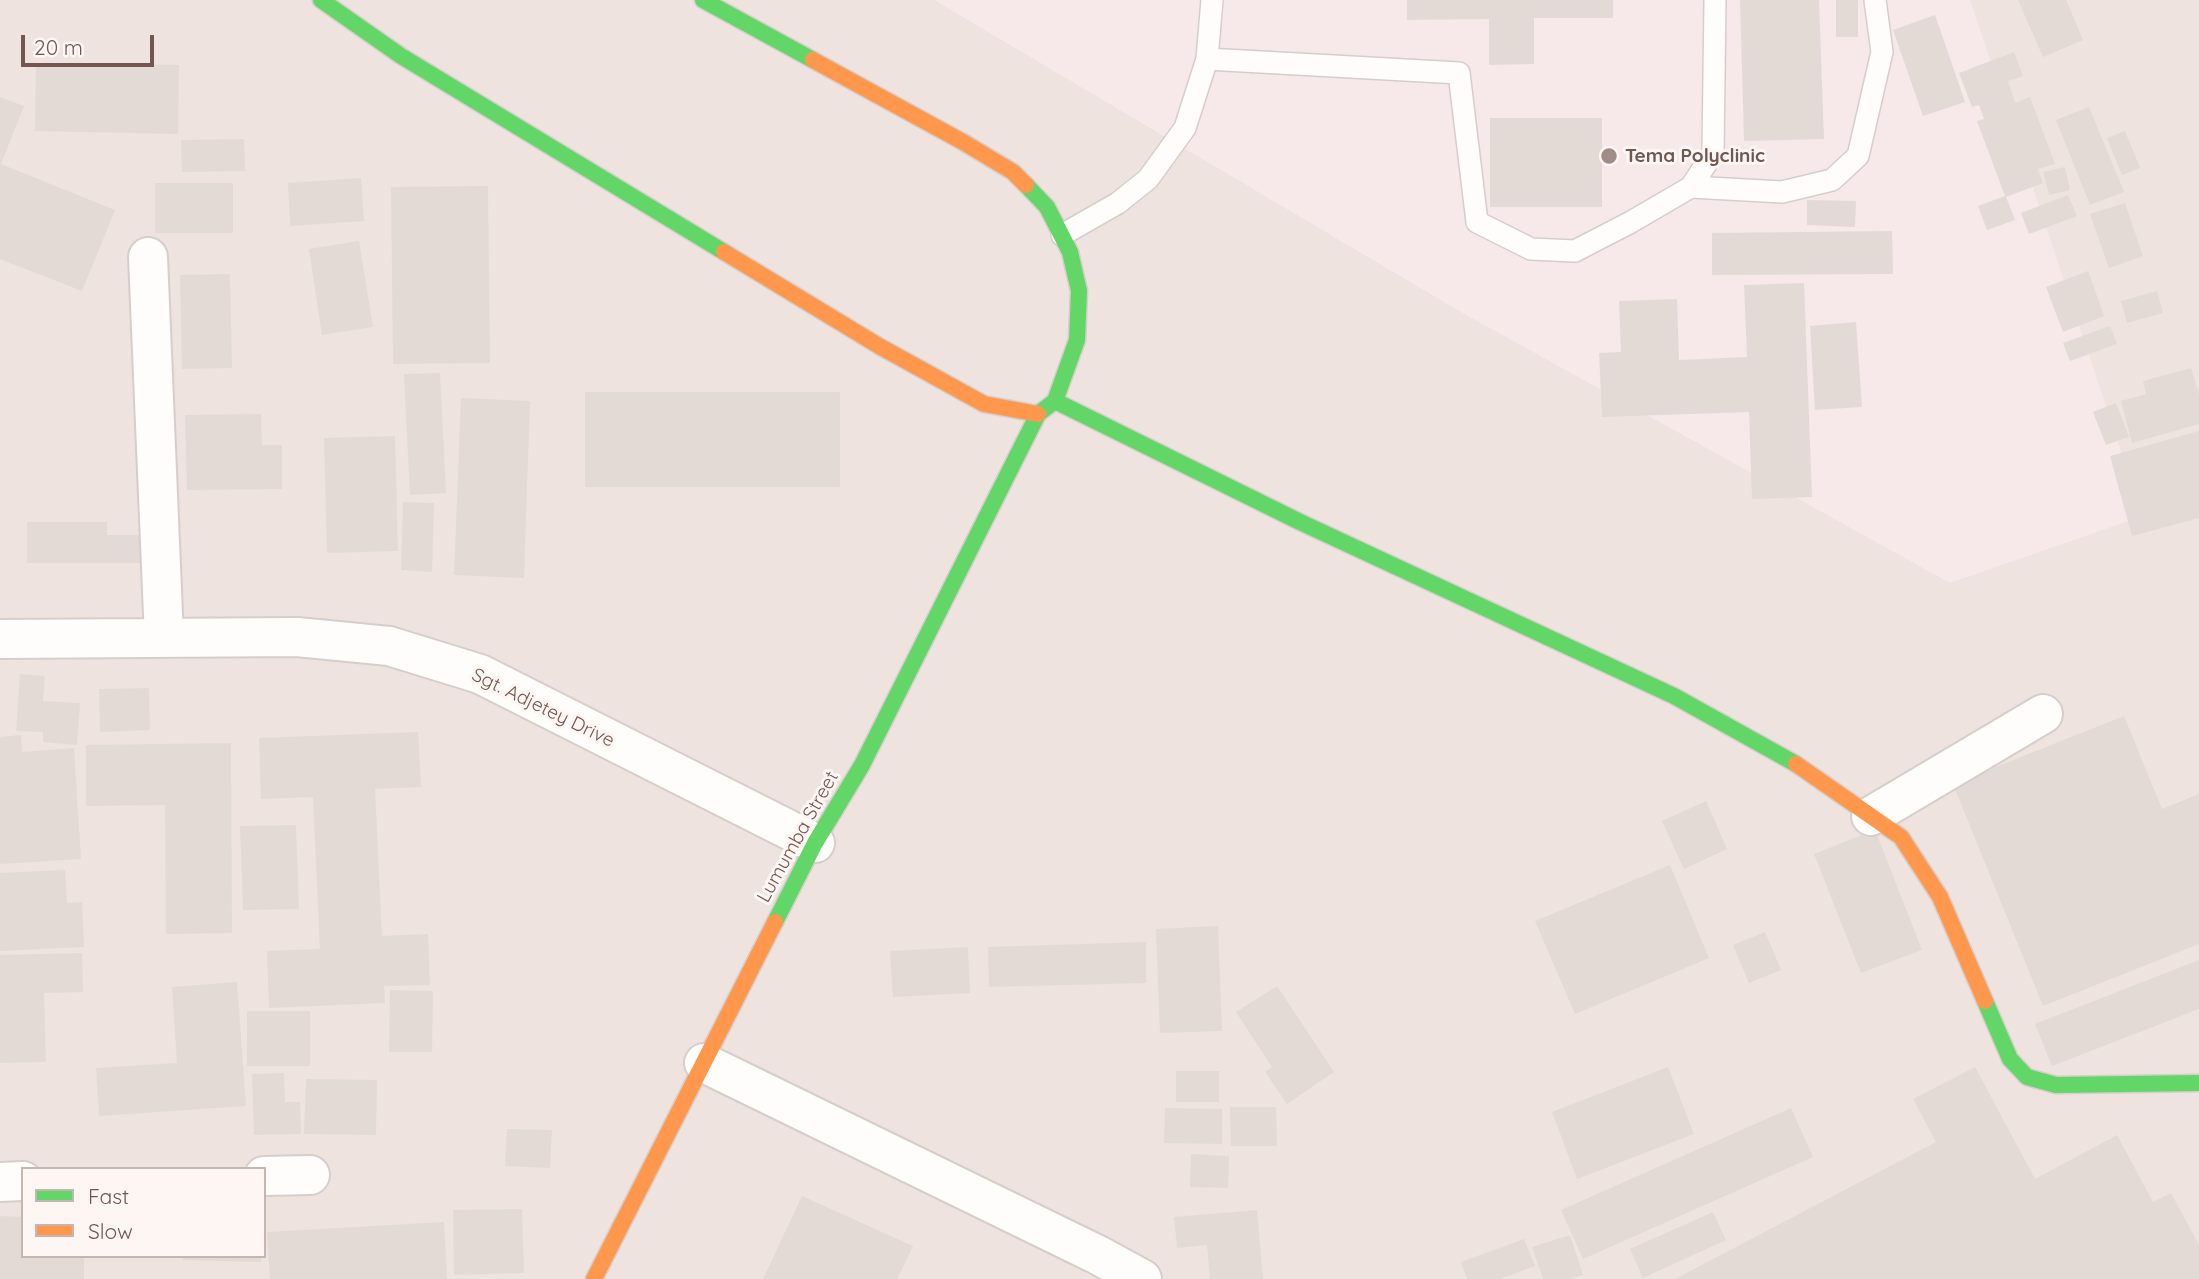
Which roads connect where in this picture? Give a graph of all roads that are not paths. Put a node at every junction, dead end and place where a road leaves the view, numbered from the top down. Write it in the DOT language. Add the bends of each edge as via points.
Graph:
graph roads {
  1 [pos="321,0"];
  2 [pos="703,0"];
  3 [pos="1212,0"];
  4 [pos="1716,0"];
  5 [pos="1875,0"];
  6 [pos="1207,59"];
  7 [pos="1691,187"];
  8 [pos="1062,235"];
  9 [pos="148,257"];
  10 [pos="1055,401"];
  11 [pos="1038,414"];
  12 [pos="164,638"];
  13 [pos="0,639"];
  14 [pos="2043,714"];
  15 [pos="1871,816"];
  16 [pos="816,843"];
  17 [pos="704,1063"];
  18 [pos="2199,1083"];
  19 [pos="310,1175"];
  20 [pos="266,1176"];
  21 [pos="21,1181"];
  22 [pos="0,1182"];
  23 [pos="594,1279"];
  24 [pos="1142,1279"];
  1 -- 11 [label="main road" via="401,57 879,346 984,404"];
  2 -- 8 [label="main road" via="1013,172 1047,207"];
  3 -- 6 [label="lane"];
  4 -- 7 [label="lane" via="1713,153"];
  5 -- 7 [label="lane" via="1882,52 1858,156 1832,180 1782,192"];
  6 -- 7 [label="lane" via="1459,73 1476,222 1531,249 1575,251"];
  6 -- 8 [label="lane" via="1185,128 1148,179 1118,203"];
  8 -- 10 [label="main road" via="1079,291 1077,340"];
  9 -- 12 [label="street"];
  10 -- 11 [label="main road"];
  10 -- 15 [label="main road" via="1300,522 1674,696 1809,771"];
  11 -- 16 [label="main road, Lumumba Street" via="862,765"];
  12 -- 13 [label="street, Sgt. Adjetey Drive"];
  12 -- 16 [label="street, Sgt. Adjetey Drive" via="297,637 389,646 480,674"];
  14 -- 15 [label="street"];
  15 -- 18 [label="main road" via="1901,837 1940,897 2010,1059 2026,1077 2056,1085"];
  16 -- 17 [label="main road, Lumumba Street"];
  17 -- 23 [label="main road, Lumumba Street"];
  17 -- 24 [label="street"];
  19 -- 20 [label="street"];
  21 -- 22 [label="street"];
}
